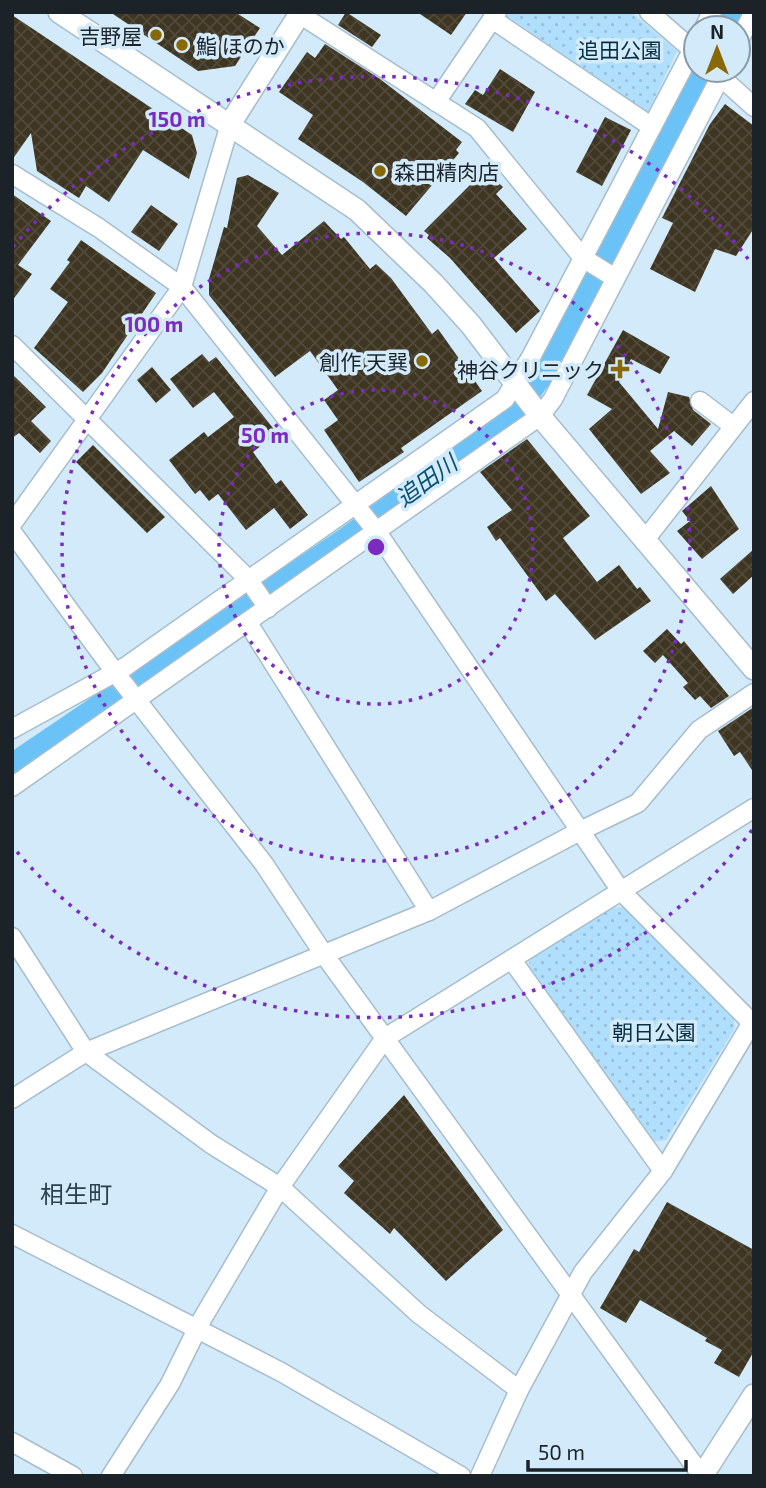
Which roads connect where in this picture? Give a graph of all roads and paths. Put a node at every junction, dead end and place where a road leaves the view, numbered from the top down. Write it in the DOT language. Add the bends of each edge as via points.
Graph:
graph roads {
  1 [pos="59,12"];
  2 [pos="649,12"];
  3 [pos="299,13"];
  4 [pos="494,16"];
  5 [pos="682,39"];
  6 [pos="682,73"];
  7 [pos="713,84"];
  8 [pos="731,84"];
  9 [pos="436,102"];
  10 [pos="754,107"];
  11 [pos="230,124"];
  12 [pos="652,127"];
  13 [pos="13,175"];
  14 [pos="583,258"];
  15 [pos="615,278"];
  16 [pos="182,287"];
  17 [pos="12,345"];
  18 [pos="516,383"];
  19 [pos="700,401"];
  20 [pos="754,401"];
  21 [pos="540,416"];
  22 [pos="87,420"];
  23 [pos="733,426"];
  24 [pos="354,504"];
  25 [pos="12,524"];
  26 [pos="12,532"];
  27 [pos="377,532"];
  28 [pos="644,541"];
  29 [pos="248,579"];
  30 [pos="268,608"];
  31 [pos="248,623"];
  32 [pos="754,669"];
  33 [pos="114,671"];
  34 [pos="754,693"];
  35 [pos="138,701"];
  36 [pos="12,729"];
  37 [pos="12,787"];
  38 [pos="754,808"];
  39 [pos="580,831"];
  40 [pos="621,891"];
  41 [pos="429,911"];
  42 [pos="14,943"];
  43 [pos="323,953"];
  44 [pos="512,960"];
  45 [pos="753,1022"];
  46 [pos="385,1038"];
  47 [pos="86,1052"];
  48 [pos="12,1099"];
  49 [pos="663,1171"];
  50 [pos="280,1187"];
  51 [pos="12,1234"];
  52 [pos="571,1296"];
  53 [pos="197,1331"];
  54 [pos="519,1390"];
  55 [pos="754,1395"];
  56 [pos="12,1442"];
  57 [pos="74,1476"];
  58 [pos="111,1476"];
  59 [pos="461,1476"];
  60 [pos="480,1476"];
  61 [pos="702,1476"];
  1 -- 11 [label="street"];
  2 -- 5 [label="street"];
  3 -- 9 [label="street"];
  3 -- 11 [label="street"];
  4 -- 9 [label="street"];
  4 -- 12 [label="street"];
  6 -- 12 [label="street"];
  7 -- 15 [label="street"];
  8 -- 10 [label="street"];
  9 -- 14 [label="street" via="477,128"];
  11 -- 16 [label="street"];
  11 -- 18 [label="street" via="357,210 433,283"];
  12 -- 14 [label="street"];
  13 -- 16 [label="street"];
  14 -- 15 [label="street"];
  14 -- 18 [label="street"];
  15 -- 21 [label="street"];
  16 -- 22 [label="street"];
  16 -- 24 [label="street"];
  17 -- 22 [label="street"];
  18 -- 21 [label="street"];
  18 -- 24 [label="street" via="505,399"];
  19 -- 23 [label="street"];
  20 -- 23 [label="street"];
  21 -- 27 [label="street"];
  21 -- 28 [label="street"];
  22 -- 25 [label="street"];
  22 -- 29 [label="street"];
  23 -- 28 [label="street"];
  24 -- 27 [label="street"];
  24 -- 29 [label="street"];
  26 -- 33 [label="street"];
  27 -- 30 [label="street"];
  27 -- 39 [label="street"];
  28 -- 32 [label="street"];
  29 -- 30 [label="street"];
  29 -- 33 [label="street"];
  30 -- 31 [label="street"];
  31 -- 35 [label="street"];
  31 -- 41 [label="street"];
  33 -- 35 [label="street"];
  33 -- 36 [label="street"];
  34 -- 39 [label="street" via="699,730 638,803"];
  35 -- 37 [label="street"];
  35 -- 43 [label="street" via="264,864"];
  38 -- 40 [label="street"];
  39 -- 40 [label="street"];
  39 -- 41 [label="street"];
  40 -- 44 [label="street"];
  40 -- 45 [label="street"];
  41 -- 43 [label="street"];
  42 -- 47 [label="street"];
  43 -- 46 [label="street"];
  43 -- 47 [label="street"];
  44 -- 46 [label="street"];
  44 -- 49 [label="street"];
  45 -- 49 [label="street"];
  46 -- 50 [label="street"];
  46 -- 52 [label="street"];
  47 -- 48 [label="street"];
  47 -- 50 [label="street" via="211,1144"];
  49 -- 52 [label="street" via="583,1272"];
  50 -- 53 [label="street"];
  50 -- 54 [label="street" via="419,1314"];
  51 -- 53 [label="street"];
  52 -- 54 [label="street"];
  52 -- 61 [label="street"];
  53 -- 58 [label="street" via="170,1384"];
  53 -- 59 [label="street" via="281,1372"];
  54 -- 60 [label="street"];
  55 -- 61 [label="street"];
  56 -- 57 [label="street"];
}
